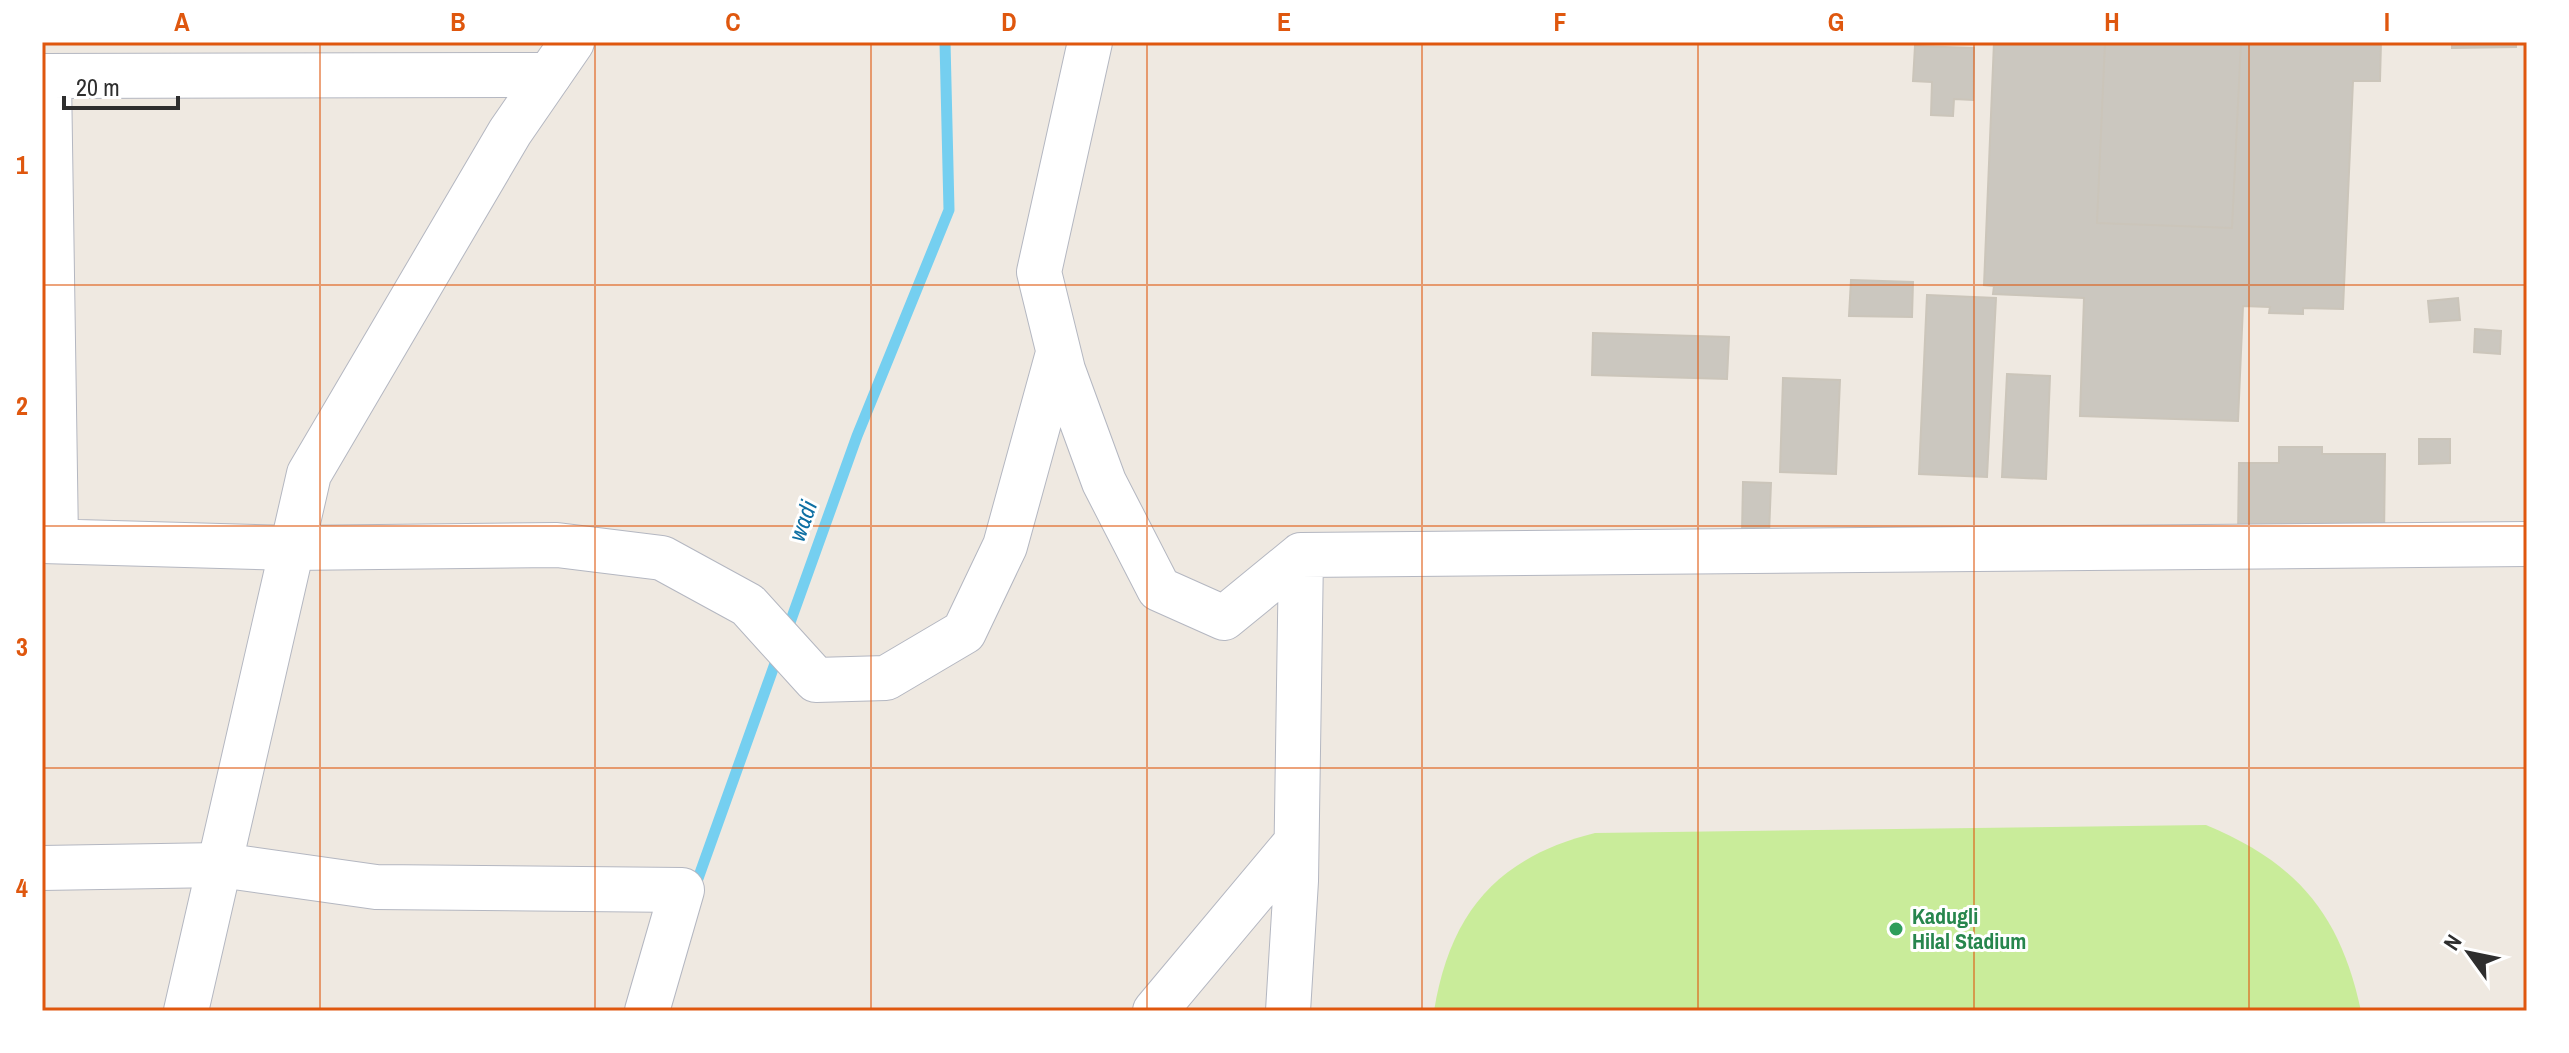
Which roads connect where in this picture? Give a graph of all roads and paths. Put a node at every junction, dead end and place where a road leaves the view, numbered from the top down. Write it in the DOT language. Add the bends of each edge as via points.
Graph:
graph roads {
  1 [pos="1090,42"];
  2 [pos="560,58"];
  3 [pos="46,76"];
  4 [pos="1058,353"];
  5 [pos="49,541"];
  6 [pos="2527,544"];
  7 [pos="292,548"];
  8 [pos="1301,555"];
  9 [pos="1294,845"];
  10 [pos="220,865"];
  11 [pos="42,868"];
  12 [pos="186,1011"];
  13 [pos="647,1011"];
  14 [pos="1155,1011"];
  15 [pos="1288,1011"];
  1 -- 4 [label="street" via="1039,272"];
  2 -- 3 [label="street"];
  2 -- 7 [label="street" via="494,158 309,474"];
  3 -- 5 [label="street"];
  4 -- 7 [label="street" via="1005,546 964,632 886,678 816,680 748,605 662,558 557,545"];
  4 -- 8 [label="street" via="1104,482 1159,589 1224,618"];
  5 -- 7 [label="street"];
  6 -- 8 [label="street"];
  7 -- 10 [label="street"];
  8 -- 9 [label="street"];
  9 -- 14 [label="street"];
  9 -- 15 [label="street"];
  10 -- 11 [label="street"];
  10 -- 12 [label="street"];
  10 -- 13 [label="street" via="376,887 682,890"];
}
